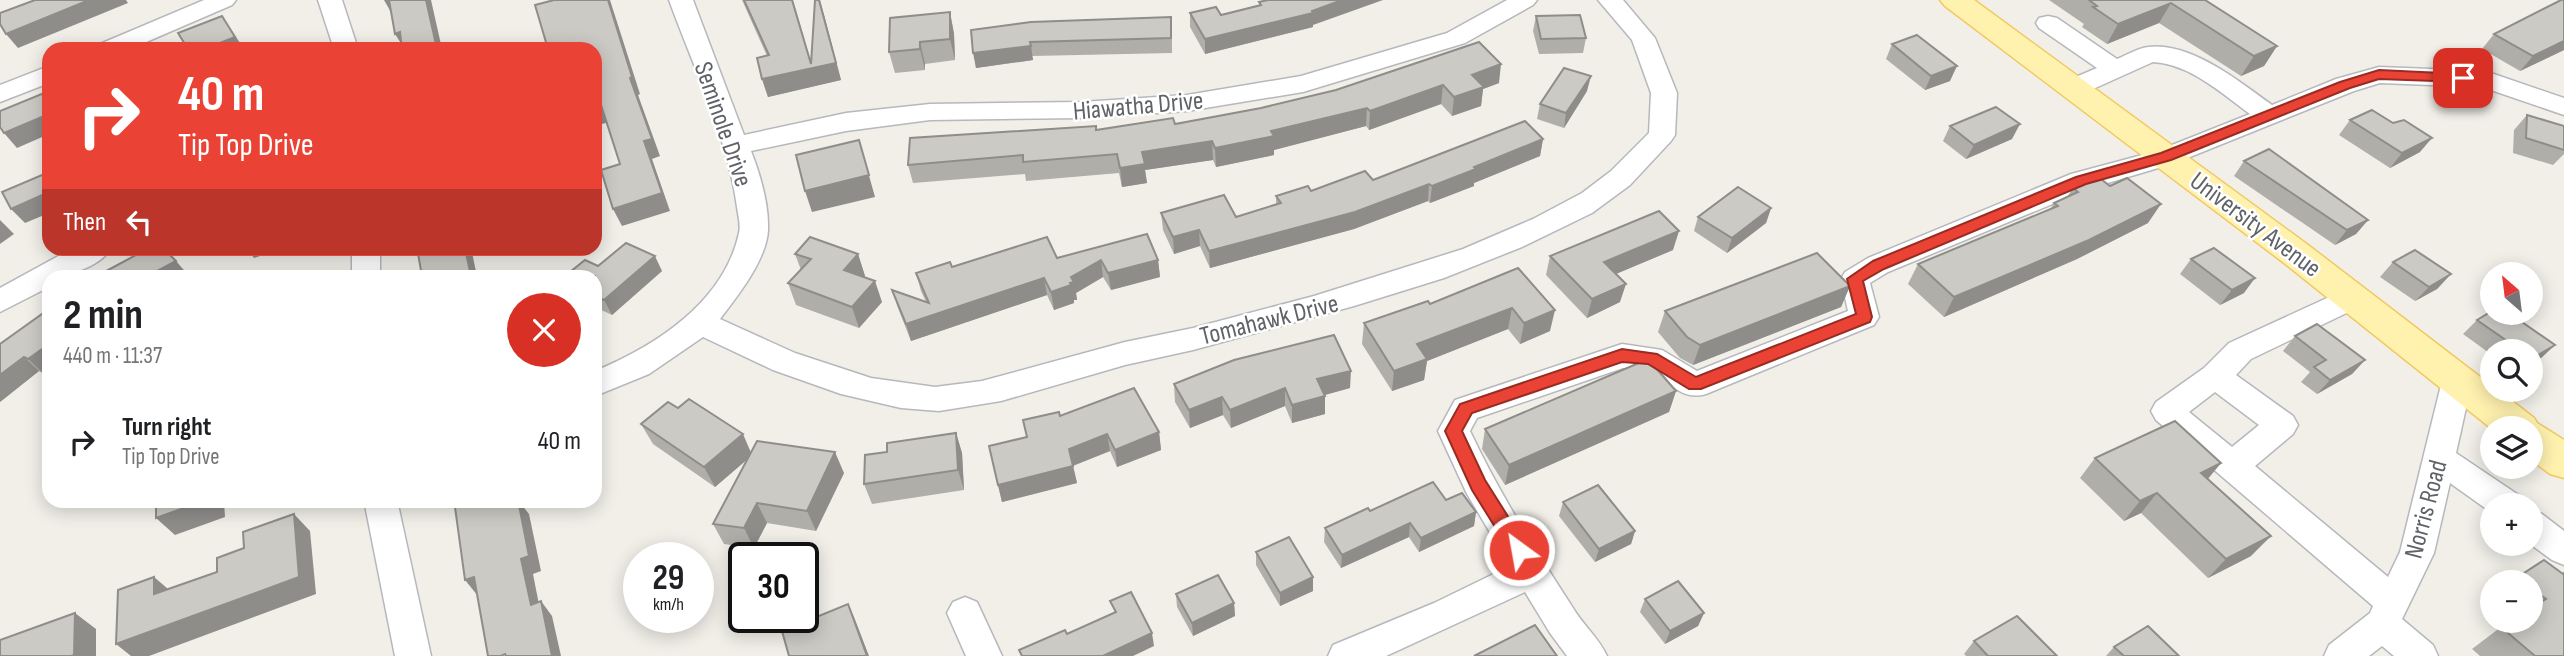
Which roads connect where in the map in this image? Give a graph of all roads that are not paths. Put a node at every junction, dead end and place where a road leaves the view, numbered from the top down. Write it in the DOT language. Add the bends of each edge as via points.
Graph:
graph roads {
  1 [pos="223,0"];
  2 [pos="330,0"];
  3 [pos="681,0"];
  4 [pos="1525,0"];
  5 [pos="1610,0"];
  6 [pos="1955,0"];
  7 [pos="2048,23"];
  8 [pos="125,42"];
  9 [pos="344,42"];
  10 [pos="2115,69"];
  11 [pos="42,77"];
  12 [pos="2073,88"];
  13 [pos="0,94"];
  14 [pos="2564,107"];
  15 [pos="2269,115"];
  16 [pos="737,145"];
  17 [pos="2166,156"];
  18 [pos="82,256"];
  19 [pos="57,270"];
  20 [pos="42,278"];
  21 [pos="2351,298"];
  22 [pos="0,301"];
  23 [pos="701,323"];
  24 [pos="2215,376"];
  25 [pos="602,381"];
  26 [pos="2457,381"];
  27 [pos="2503,416"];
  28 [pos="2543,447"];
  29 [pos="2438,458"];
  30 [pos="2564,462"];
  31 [pos="2232,466"];
  32 [pos="2489,493"];
  33 [pos="382,508"];
  34 [pos="2543,534"];
  35 [pos="2564,550"];
  36 [pos="1533,572"];
  37 [pos="965,613"];
  38 [pos="2388,614"];
  39 [pos="413,656"];
  40 [pos="984,656"];
  41 [pos="1346,656"];
  42 [pos="1589,656"];
  43 [pos="2342,656"];
  44 [pos="2420,656"];
  1 -- 8 [label="street"];
  2 -- 9 [label="street"];
  3 -- 16 [label="street, Seminole Drive"];
  4 -- 16 [label="street, Hiawatha Drive" via="1455,38 1303,84 1187,103 930,112 846,122"];
  5 -- 23 [label="street, Tomahawk Drive" via="1643,38 1664,93 1662,135 1635,165 1593,199 1462,262 1359,296 1117,355 1044,379 932,399 832,380"];
  6 -- 12 [label="main road, University Avenue"];
  7 -- 10 [label="street"];
  10 -- 12 [label="street"];
  10 -- 15 [label="street" via="2150,54 2175,57"];
  11 -- 13 [label="street"];
  12 -- 17 [label="main road, University Avenue"];
  14 -- 15 [label="street" via="2485,79 2379,75"];
  15 -- 17 [label="street"];
  16 -- 23 [label="street, Seminole Drive" via="754,230 738,275"];
  17 -- 21 [label="main road, University Avenue"];
  17 -- 36 [label="street" via="2081,181 1878,265 1855,279 1864,317 1695,385 1651,358 1622,356 1466,409 1454,431 1479,484"];
  18 -- 19 [label="street"];
  20 -- 22 [label="street"];
  21 -- 24 [label="street" via="2240,351"];
  21 -- 26 [label="main road, University Avenue"];
  23 -- 25 [label="street, Seminole Drive" via="638,366"];
  24 -- 31 [label="street" via="2167,411"];
  24 -- 31 [label="street" via="2282,425"];
  26 -- 27 [label="main road, University Avenue"];
  26 -- 29 [label="street, Norris Road"];
  28 -- 30 [label="main road"];
  29 -- 32 [label="street"];
  29 -- 38 [label="street, Norris Road" via="2417,553"];
  31 -- 38 [label="street"];
  33 -- 39 [label="street"];
  34 -- 35 [label="street"];
  36 -- 41 [label="street"];
  36 -- 42 [label="street" via="1562,622"];
  37 -- 40 [label="street"];
  38 -- 43 [label="street, Norris Road"];
  38 -- 44 [label="street"];
}
